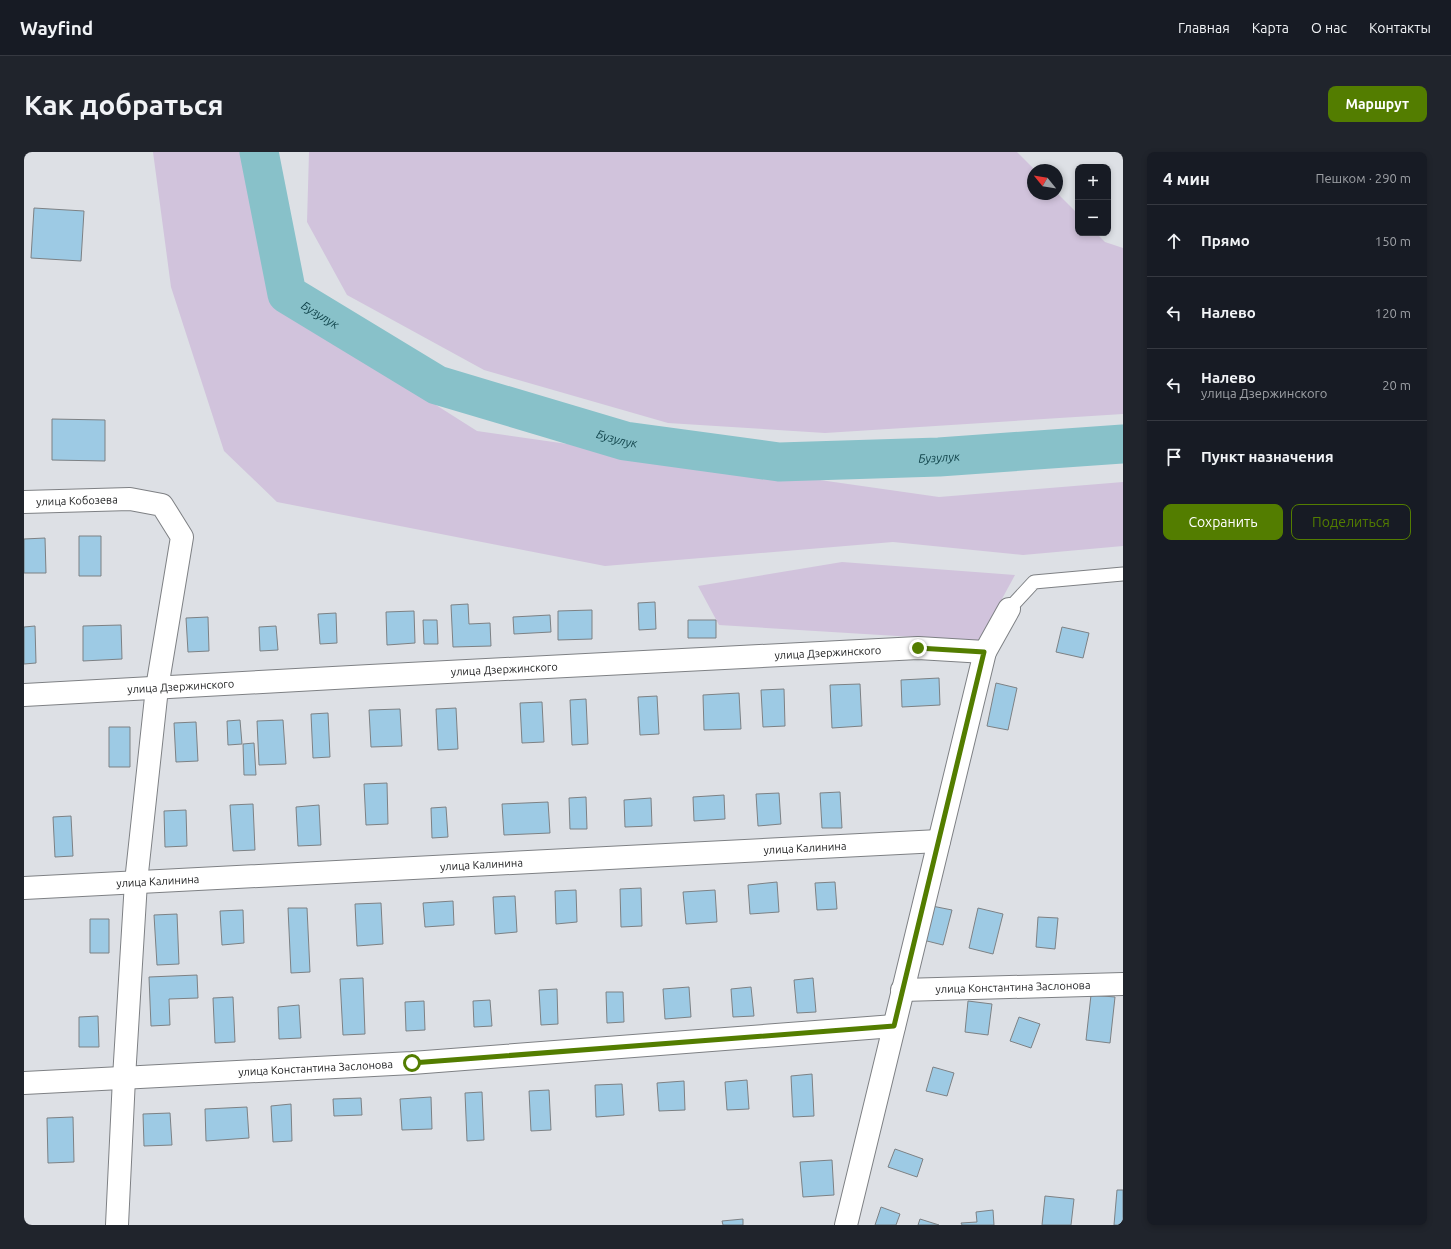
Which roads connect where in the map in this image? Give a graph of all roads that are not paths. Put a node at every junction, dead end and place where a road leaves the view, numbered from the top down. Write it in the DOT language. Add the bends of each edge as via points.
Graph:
graph roads {
  1 [pos="24,502"];
  2 [pos="1123,574"];
  3 [pos="1010,609"];
  4 [pos="984,652"];
  5 [pos="157,688"];
  6 [pos="24,695"];
  7 [pos="939,841"];
  8 [pos="136,882"];
  9 [pos="24,888"];
  10 [pos="1123,984"];
  11 [pos="902,990"];
  12 [pos="894,1026"];
  13 [pos="124,1078"];
  14 [pos="24,1083"];
  15 [pos="117,1225"];
  16 [pos="846,1225"];
  1 -- 5 [label="street, улица Кобозева" via="130,499 162,505 182,537"];
  2 -- 3 [label="lane" via="1034,582"];
  3 -- 4 [label="street"];
  4 -- 5 [label="street, улица Дзержинского" via="918,648"];
  4 -- 7 [label="street"];
  5 -- 6 [label="street, улица Дзержинского"];
  5 -- 8 [label="street, улица Кобозева"];
  7 -- 8 [label="street, улица Калинина"];
  7 -- 11 [label="street"];
  8 -- 9 [label="street, улица Калинина"];
  8 -- 13 [label="street, улица Кобозева"];
  10 -- 11 [label="street, улица Константина Заслонова"];
  11 -- 12 [label="street"];
  12 -- 13 [label="street, улица Константина Заслонова" via="412,1063"];
  12 -- 16 [label="street"];
  13 -- 14 [label="street, улица Константина Заслонова"];
  13 -- 15 [label="street, улица Кобозева"];
}
